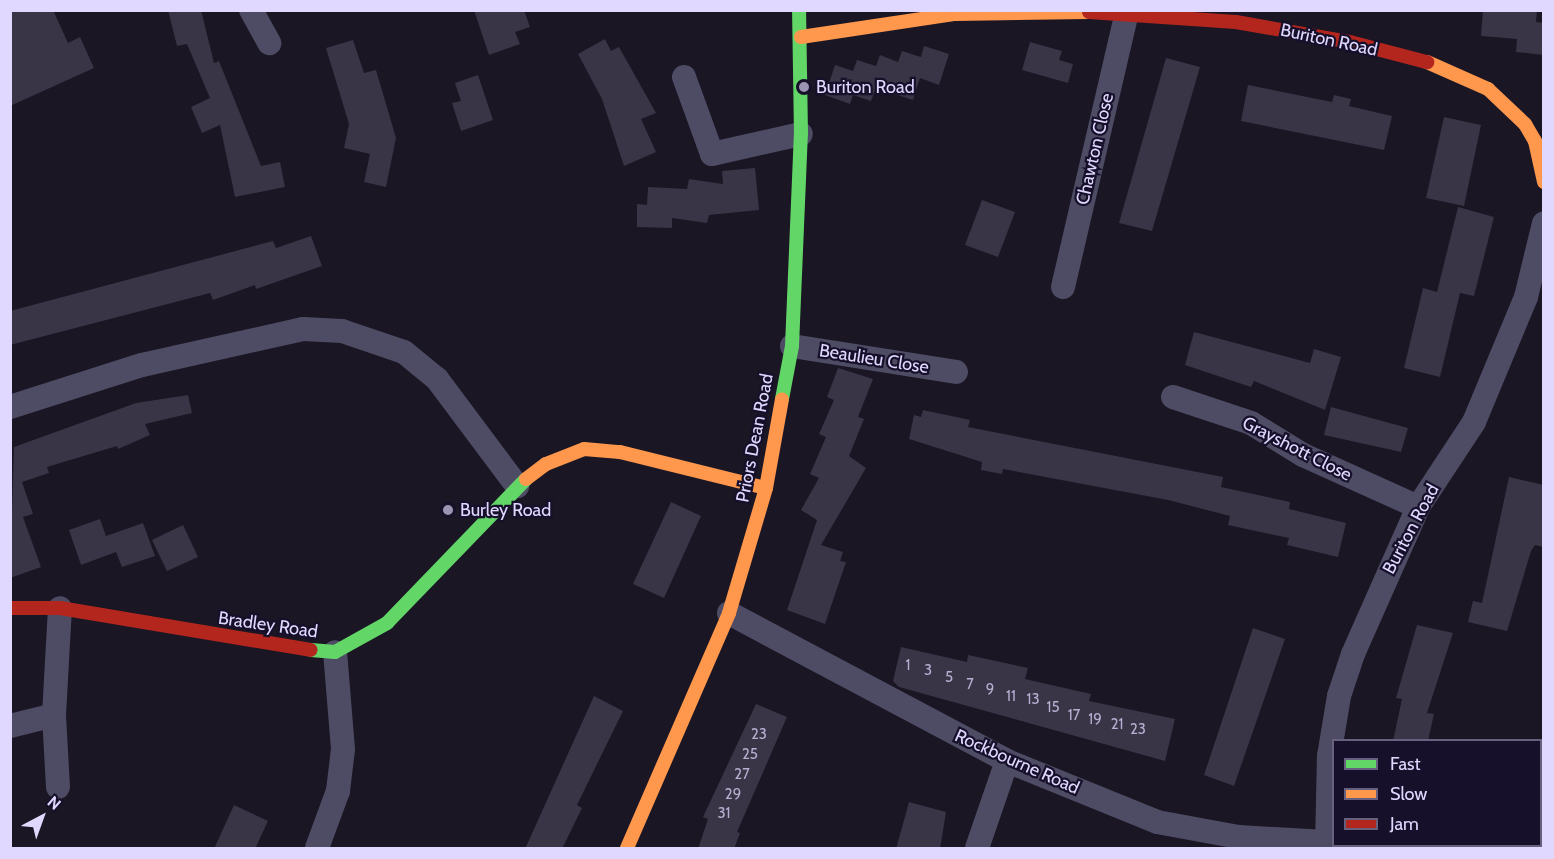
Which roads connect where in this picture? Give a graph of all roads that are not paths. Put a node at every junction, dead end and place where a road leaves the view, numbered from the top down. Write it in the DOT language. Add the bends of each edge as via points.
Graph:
graph roads {
  1 [pos="799,10"];
  2 [pos="1127,12"];
  3 [pos="247,21"];
  4 [pos="801,37"];
  5 [pos="269,42"];
  6 [pos="684,77"];
  7 [pos="801,134"];
  8 [pos="1544,182"];
  9 [pos="1544,223"];
  10 [pos="1062,287"];
  11 [pos="792,346"];
  12 [pos="956,372"];
  13 [pos="1173,397"];
  14 [pos="10,407"];
  15 [pos="517,486"];
  16 [pos="766,488"];
  17 [pos="1418,507"];
  18 [pos="10,608"];
  19 [pos="60,608"];
  20 [pos="729,613"];
  21 [pos="335,652"];
  22 [pos="54,715"];
  23 [pos="10,726"];
  24 [pos="1007,760"];
  25 [pos="58,788"];
  26 [pos="1327,845"];
  27 [pos="317,849"];
  28 [pos="627,849"];
  29 [pos="977,849"];
  1 -- 4 [label="street, Priors Dean Road"];
  2 -- 4 [label="street, Buriton Road" via="955,14"];
  2 -- 8 [label="street, Buriton Road" via="1248,24 1350,42 1441,66 1488,89 1525,124 1535,141"];
  2 -- 10 [label="street, Chawton Close"];
  3 -- 5 [label="street"];
  4 -- 7 [label="street, Priors Dean Road"];
  6 -- 7 [label="street" via="712,154"];
  7 -- 11 [label="street, Priors Dean Road"];
  9 -- 17 [label="street, Buriton Road" via="1526,297 1474,422"];
  11 -- 12 [label="street, Beaulieu Close"];
  11 -- 16 [label="street, Priors Dean Road"];
  13 -- 17 [label="street, Grayshott Close" via="1251,423 1303,455"];
  14 -- 15 [label="street" via="142,365 303,329 342,331 404,352 437,379"];
  15 -- 16 [label="street, Bradley Road" via="546,464 584,449 620,452"];
  15 -- 21 [label="street, Bradley Road" via="387,623"];
  16 -- 20 [label="street, Priors Dean Road"];
  17 -- 26 [label="street, Buriton Road" via="1373,602 1339,696 1329,756"];
  18 -- 19 [label="street, Bradley Road"];
  19 -- 21 [label="street, Bradley Road" via="282,647"];
  19 -- 22 [label="street"];
  20 -- 24 [label="street, Rockbourne Road"];
  20 -- 28 [label="street, Priors Dean Road"];
  21 -- 27 [label="street" via="344,749 338,791"];
  22 -- 23 [label="street"];
  22 -- 25 [label="street"];
  24 -- 26 [label="street, Rockbourne Road" via="1157,822 1239,837"];
  24 -- 29 [label="street"];
}
